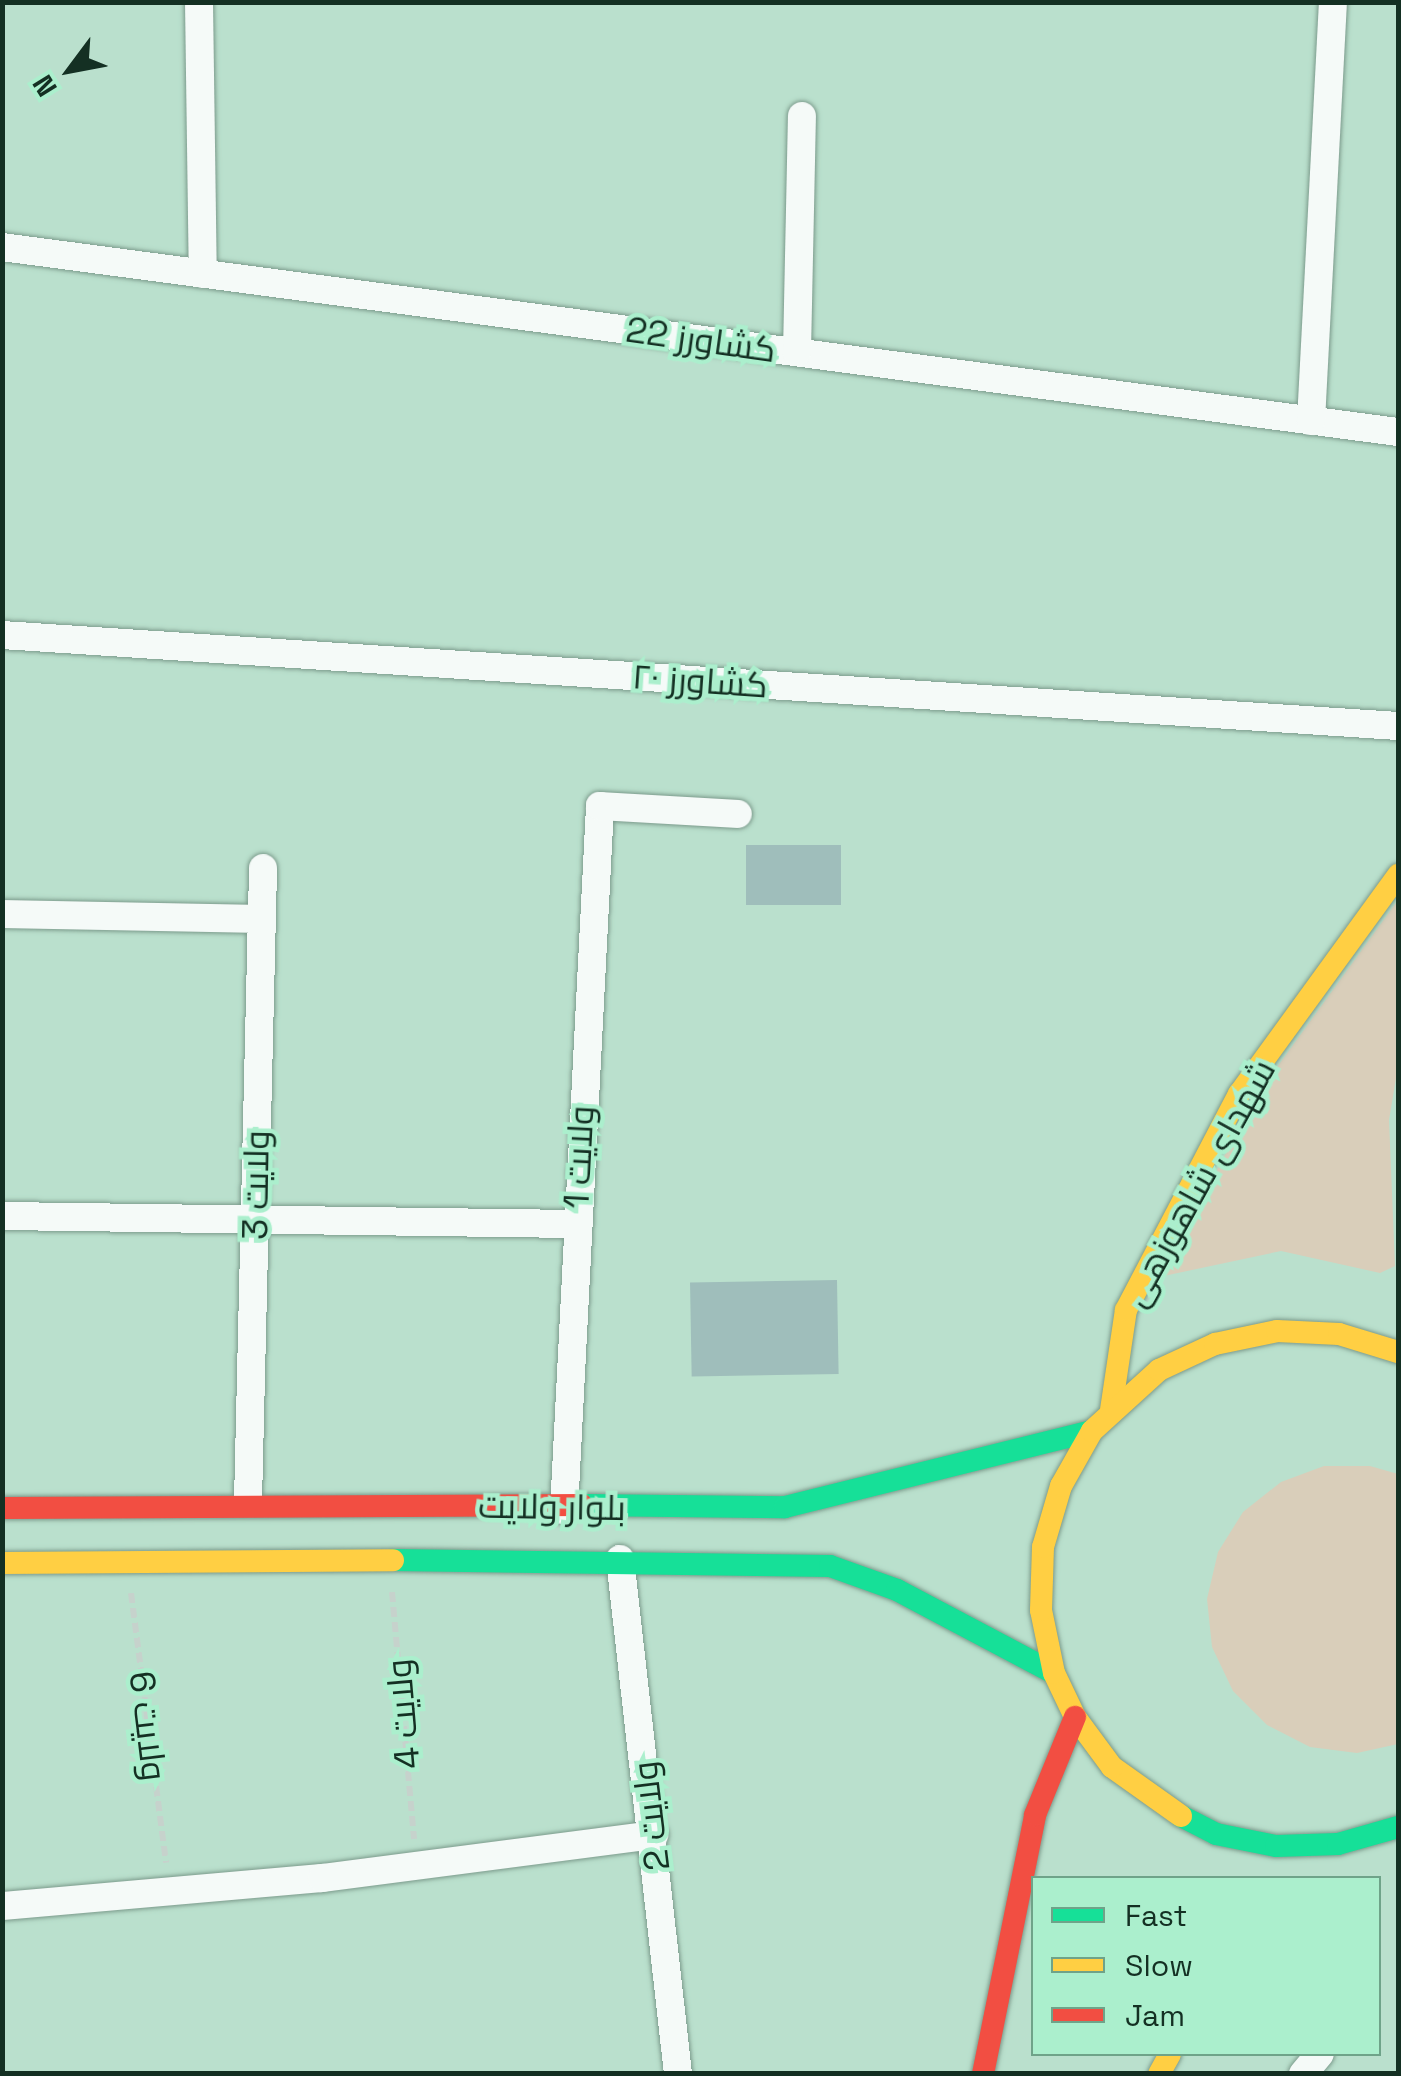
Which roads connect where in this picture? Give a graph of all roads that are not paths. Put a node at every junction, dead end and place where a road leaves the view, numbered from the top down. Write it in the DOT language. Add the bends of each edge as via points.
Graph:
graph roads {
  1 [pos="199,2"];
  2 [pos="1333,2"];
  3 [pos="802,116"];
  4 [pos="2,247"];
  5 [pos="203,274"];
  6 [pos="797,352"];
  7 [pos="1312,421"];
  8 [pos="1398,432"];
  9 [pos="2,635"];
  10 [pos="1398,726"];
  11 [pos="738,814"];
  12 [pos="263,868"];
  13 [pos="1398,875"];
  14 [pos="2,914"];
  15 [pos="262,919"];
  16 [pos="2,1216"];
  17 [pos="255,1224"];
  18 [pos="575,1224"];
  19 [pos="1398,1352"];
  20 [pos="1110,1410"];
  21 [pos="1092,1431"];
  22 [pos="248,1502"];
  23 [pos="2,1508"];
  24 [pos="564,1510"];
  25 [pos="620,1559"];
  26 [pos="2,1563"];
  27 [pos="1054,1672"];
  28 [pos="1074,1717"];
  29 [pos="1398,1828"];
  30 [pos="654,1835"];
  31 [pos="1339,1868"];
  32 [pos="2,1906"];
  33 [pos="678,2074"];
  34 [pos="983,2074"];
  1 -- 5 [label="street"];
  2 -- 7 [label="street"];
  3 -- 6 [label="street"];
  4 -- 5 [label="street, کشاورز 22"];
  5 -- 6 [label="street, کشاورز 22"];
  6 -- 7 [label="street, کشاورز 22"];
  7 -- 8 [label="street, کشاورز 22"];
  9 -- 10 [label="street, کشاورز ۲۰"];
  11 -- 18 [label="street, ولایت 1" via="600,806"];
  12 -- 15 [label="street, ولایت 3"];
  13 -- 20 [label="street, شهدای شاهوزهی" via="1239,1094 1126,1310"];
  14 -- 15 [label="street"];
  15 -- 17 [label="street, ولایت 3"];
  16 -- 17 [label="street"];
  17 -- 18 [label="street"];
  17 -- 22 [label="street, ولایت 3"];
  18 -- 24 [label="street, ولایت 1"];
  19 -- 20 [label="street" via="1339,1334 1277,1331 1216,1344 1159,1370"];
  20 -- 21 [label="street"];
  21 -- 24 [label="street, بلوار ولایت" via="785,1507"];
  21 -- 27 [label="street" via="1061,1486 1043,1547 1040,1610"];
  22 -- 23 [label="street, بلوار ولایت"];
  22 -- 24 [label="street, بلوار ولایت"];
  25 -- 26 [label="street, بلوار ولایت"];
  25 -- 27 [label="street, بلوار ولایت" via="830,1566 896,1590"];
  25 -- 30 [label="street, ولایت 2"];
  27 -- 28 [label="street"];
  28 -- 29 [label="street" via="1112,1767 1160,1806 1216,1834 1276,1846 1338,1844"];
  28 -- 34 [label="street" via="1034,1814"];
  29 -- 31 [label="street"];
  30 -- 32 [label="street" via="416,1866"];
  30 -- 33 [label="street, ولایت 2"];
}
